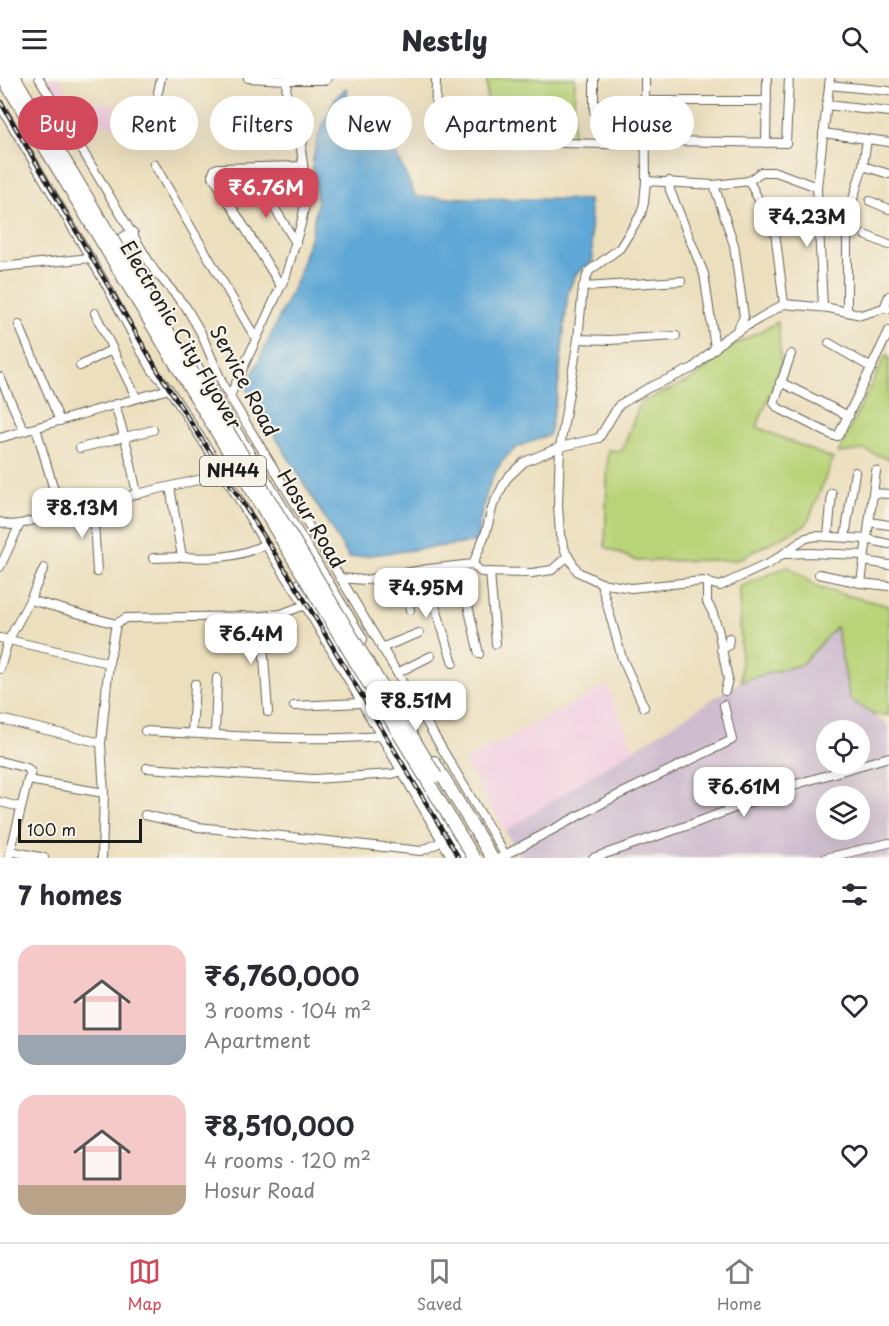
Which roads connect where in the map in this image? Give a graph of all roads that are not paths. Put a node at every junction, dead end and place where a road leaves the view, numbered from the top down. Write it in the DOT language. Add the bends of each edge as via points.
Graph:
graph roads {
  1 [pos="3,78"];
  2 [pos="15,78"];
  3 [pos="22,78"];
  4 [pos="39,78"];
  5 [pos="160,78"];
  6 [pos="248,78"];
  7 [pos="328,78"];
  8 [pos="436,78"];
  9 [pos="594,78"];
  10 [pos="645,78"];
  11 [pos="767,78"];
  12 [pos="789,78"];
  13 [pos="287,79"];
  14 [pos="830,82"];
  15 [pos="0,84"];
  16 [pos="889,91"];
  17 [pos="158,92"];
  18 [pos="594,96"];
  19 [pos="645,96"];
  20 [pos="694,101"];
  21 [pos="767,101"];
  22 [pos="0,105"];
  23 [pos="826,105"];
  24 [pos="889,112"];
  25 [pos="12,124"];
  26 [pos="0,127"];
  27 [pos="823,133"];
  28 [pos="867,139"];
  29 [pos="889,141"];
  30 [pos="694,142"];
  31 [pos="766,143"];
  32 [pos="590,144"];
  33 [pos="645,150"];
  34 [pos="154,164"];
  35 [pos="303,166"];
  36 [pos="862,166"];
  37 [pos="889,174"];
  38 [pos="258,181"];
  39 [pos="646,181"];
  40 [pos="669,181"];
  41 [pos="749,181"];
  42 [pos="714,185"];
  43 [pos="817,187"];
  44 [pos="870,201"];
  45 [pos="889,209"];
  46 [pos="132,234"];
  47 [pos="865,235"];
  48 [pos="120,241"];
  49 [pos="296,243"];
  50 [pos="889,245"];
  51 [pos="91,258"];
  52 [pos="0,267"];
  53 [pos="681,281"];
  54 [pos="281,286"];
  55 [pos="582,287"];
  56 [pos="889,296"];
  57 [pos="784,304"];
  58 [pos="823,307"];
  59 [pos="887,309"];
  60 [pos="847,312"];
  61 [pos="95,313"];
  62 [pos="19,325"];
  63 [pos="889,331"];
  64 [pos="735,333"];
  65 [pos="676,336"];
  66 [pos="256,339"];
  67 [pos="578,339"];
  68 [pos="829,343"];
  69 [pos="715,348"];
  70 [pos="112,349"];
  71 [pos="791,354"];
  72 [pos="80,366"];
  73 [pos="872,368"];
  74 [pos="0,377"];
  75 [pos="780,382"];
  76 [pos="169,389"];
  77 [pos="230,396"];
  78 [pos="136,398"];
  79 [pos="115,404"];
  80 [pos="849,416"];
  81 [pos="60,421"];
  82 [pos="36,428"];
  83 [pos="153,430"];
  84 [pos="24,431"];
  85 [pos="124,437"];
  86 [pos="0,438"];
  87 [pos="561,447"];
  88 [pos="80,448"];
  89 [pos="876,471"];
  90 [pos="855,472"];
  91 [pos="224,474"];
  92 [pos="170,487"];
  93 [pos="832,493"];
  94 [pos="873,493"];
  95 [pos="137,494"];
  96 [pos="889,494"];
  97 [pos="93,504"];
  98 [pos="61,514"];
  99 [pos="0,522"];
  100 [pos="869,522"];
  101 [pos="20,524"];
  102 [pos="889,525"];
  103 [pos="828,536"];
  104 [pos="844,537"];
  105 [pos="866,539"];
  106 [pos="265,544"];
  107 [pos="889,544"];
  108 [pos="785,554"];
  109 [pos="568,556"];
  110 [pos="182,557"];
  111 [pos="153,558"];
  112 [pos="864,558"];
  113 [pos="473,564"];
  114 [pos="889,565"];
  115 [pos="459,566"];
  116 [pos="0,567"];
  117 [pos="44,568"];
  118 [pos="428,569"];
  119 [pos="97,572"];
  120 [pos="490,572"];
  121 [pos="403,573"];
  122 [pos="819,574"];
  123 [pos="340,578"];
  124 [pos="365,580"];
  125 [pos="707,582"];
  126 [pos="602,583"];
  127 [pos="861,583"];
  128 [pos="328,585"];
  129 [pos="889,586"];
  130 [pos="349,592"];
  131 [pos="30,600"];
  132 [pos="307,601"];
  133 [pos="410,610"];
  134 [pos="261,616"];
  135 [pos="116,624"];
  136 [pos="419,633"];
  137 [pos="729,638"];
  138 [pos="4,640"];
  139 [pos="496,644"];
  140 [pos="381,648"];
  141 [pos="721,650"];
  142 [pos="478,654"];
  143 [pos="431,656"];
  144 [pos="109,663"];
  145 [pos="453,663"];
  146 [pos="0,669"];
  147 [pos="397,673"];
  148 [pos="217,678"];
  149 [pos="195,684"];
  150 [pos="724,691"];
  151 [pos="362,703"];
  152 [pos="724,705"];
  153 [pos="294,706"];
  154 [pos="644,707"];
  155 [pos="268,712"];
  156 [pos="0,719"];
  157 [pos="145,731"];
  158 [pos="192,733"];
  159 [pos="215,734"];
  160 [pos="381,736"];
  161 [pos="101,743"];
  162 [pos="889,757"];
  163 [pos="0,761"];
  164 [pos="147,768"];
  165 [pos="402,771"];
  166 [pos="28,780"];
  167 [pos="104,793"];
  168 [pos="0,802"];
  169 [pos="20,807"];
  170 [pos="145,815"];
  171 [pos="447,839"];
  172 [pos="889,843"];
  173 [pos="10,855"];
  174 [pos="504,857"];
  175 [pos="44,858"];
  176 [pos="102,858"];
  177 [pos="452,858"];
  178 [pos="466,858"];
  179 [pos="474,858"];
  180 [pos="486,858"];
  181 [pos="492,858"];
  182 [pos="593,858"];
  183 [pos="826,858"];
  1 -- 179 [label="highway, Electronic City Flyover, bridge"];
  2 -- 180 [label="highway, Electronic City Flyover, bridge"];
  3 -- 48 [label="highway, Hosur Road / NH44"];
  4 -- 46 [label="street, Service Road"];
  5 -- 17 [label="street"];
  6 -- 13 [label="street"];
  7 -- 13 [label="street"];
  8 -- 32 [label="street" via="435,141"];
  9 -- 18 [label="street"];
  10 -- 19 [label="street"];
  11 -- 21 [label="street"];
  12 -- 31 [label="street" via="786,143"];
  13 -- 35 [label="street" via="284,122 308,122 301,149"];
  14 -- 16 [label="street"];
  14 -- 23 [label="street"];
  15 -- 132 [label="highway, NH44"];
  20 -- 21 [label="street"];
  21 -- 31 [label="street"];
  22 -- 25 [label="street"];
  23 -- 24 [label="street"];
  23 -- 27 [label="street"];
  25 -- 26 [label="street"];
  25 -- 51 [label="street"];
  27 -- 28 [label="street"];
  27 -- 43 [label="street"];
  28 -- 29 [label="street"];
  28 -- 36 [label="street"];
  30 -- 31 [label="street"];
  33 -- 39 [label="street"];
  34 -- 66 [label="street"];
  35 -- 49 [label="street" via="307,194"];
  35 -- 54 [label="street" via="218,168 212,175"];
  36 -- 37 [label="street"];
  36 -- 60 [label="street" via="847,219"];
  38 -- 49 [label="street"];
  39 -- 40 [label="street"];
  39 -- 55 [label="street" via="644,204 620,248 589,271"];
  40 -- 42 [label="street"];
  40 -- 69 [label="street" via="704,274"];
  41 -- 42 [label="street"];
  41 -- 43 [label="street" via="761,172 776,172"];
  41 -- 57 [label="street" via="774,232"];
  42 -- 64 [label="street" via="734,245 744,317"];
  43 -- 58 [label="street"];
  44 -- 45 [label="street"];
  46 -- 48 [label="highway"];
  46 -- 77 [label="street, Service Road" via="154,270 186,308"];
  47 -- 50 [label="street"];
  48 -- 128 [label="highway, Hosur Road / NH44"];
  49 -- 54 [label="street"];
  51 -- 52 [label="street"];
  51 -- 76 [label="street" via="153,371"];
  53 -- 55 [label="street"];
  54 -- 66 [label="street"];
  55 -- 67 [label="street"];
  56 -- 59 [label="street"];
  57 -- 58 [label="street"];
  57 -- 64 [label="street"];
  58 -- 60 [label="street"];
  59 -- 60 [label="street" via="861,315"];
  61 -- 70 [label="street"];
  62 -- 81 [label="street"];
  63 -- 73 [label="street"];
  64 -- 69 [label="street"];
  65 -- 67 [label="street"];
  66 -- 77 [label="street"];
  67 -- 87 [label="street"];
  68 -- 73 [label="street"];
  69 -- 87 [label="street" via="693,368 619,405 598,438"];
  70 -- 72 [label="street"];
  70 -- 78 [label="street"];
  71 -- 75 [label="street"];
  73 -- 80 [label="street"];
  74 -- 84 [label="street"];
  75 -- 80 [label="street"];
  75 -- 80 [label="street" via="774,403 778,408 834,436 842,431"];
  76 -- 78 [label="street"];
  76 -- 91 [label="street"];
  77 -- 123 [label="street, Service Road"];
  78 -- 79 [label="street"];
  79 -- 81 [label="street"];
  79 -- 85 [label="street"];
  81 -- 82 [label="street"];
  82 -- 84 [label="street"];
  82 -- 98 [label="street"];
  83 -- 85 [label="street"];
  84 -- 86 [label="street"];
  85 -- 88 [label="street"];
  85 -- 95 [label="street"];
  87 -- 109 [label="street" via="558,506 560,535"];
  87 -- 113 [label="street" via="524,462 507,478 493,505"];
  89 -- 94 [label="street"];
  90 -- 104 [label="street"];
  91 -- 92 [label="street"];
  91 -- 106 [label="street"];
  92 -- 95 [label="street"];
  92 -- 110 [label="street"];
  93 -- 103 [label="street"];
  94 -- 96 [label="street"];
  94 -- 100 [label="street"];
  95 -- 97 [label="street"];
  97 -- 98 [label="street"];
  97 -- 119 [label="street"];
  98 -- 101 [label="street"];
  99 -- 101 [label="street"];
  100 -- 102 [label="street"];
  100 -- 105 [label="street"];
  101 -- 116 [label="street"];
  103 -- 104 [label="street"];
  103 -- 108 [label="street" via="806,538"];
  104 -- 105 [label="street"];
  105 -- 107 [label="street"];
  105 -- 112 [label="street"];
  106 -- 110 [label="street" via="239,554"];
  106 -- 132 [label="street"];
  108 -- 112 [label="street"];
  108 -- 125 [label="street" via="720,586"];
  109 -- 120 [label="street" via="552,570"];
  109 -- 126 [label="street" via="578,572"];
  110 -- 111 [label="street"];
  112 -- 114 [label="street"];
  112 -- 127 [label="street"];
  113 -- 115 [label="street"];
  113 -- 120 [label="street" via="481,572"];
  115 -- 118 [label="street"];
  115 -- 142 [label="street"];
  117 -- 131 [label="street"];
  118 -- 121 [label="street"];
  118 -- 145 [label="street"];
  120 -- 139 [label="street"];
  121 -- 124 [label="street"];
  121 -- 133 [label="street"];
  122 -- 127 [label="street"];
  123 -- 124 [label="street"];
  123 -- 130 [label="street, Service Road"];
  124 -- 130 [label="street"];
  125 -- 126 [label="street" via="631,588"];
  125 -- 141 [label="street" via="707,602"];
  126 -- 154 [label="street" via="622,658"];
  127 -- 129 [label="street"];
  128 -- 132 [label="highway"];
  128 -- 181 [label="highway, Hosur Road / NH44"];
  130 -- 140 [label="street, Service Road"];
  131 -- 135 [label="street"];
  131 -- 138 [label="street"];
  132 -- 134 [label="street" via="281,614"];
  132 -- 151 [label="street"];
  132 -- 171 [label="highway, NH44"];
  134 -- 135 [label="street" via="126,618"];
  134 -- 155 [label="street"];
  135 -- 144 [label="street"];
  136 -- 140 [label="street"];
  137 -- 141 [label="street" via="728,646"];
  138 -- 144 [label="street"];
  138 -- 146 [label="street"];
  140 -- 147 [label="street, Service Road"];
  141 -- 150 [label="street" via="728,679"];
  143 -- 147 [label="street"];
  144 -- 161 [label="street"];
  147 -- 174 [label="street, Service Road"];
  148 -- 159 [label="street"];
  149 -- 158 [label="street"];
  151 -- 153 [label="street"];
  151 -- 160 [label="street"];
  152 -- 174 [label="street" via="732,740 614,797"];
  156 -- 161 [label="street"];
  157 -- 158 [label="street"];
  158 -- 159 [label="street"];
  159 -- 160 [label="street" via="345,739"];
  160 -- 165 [label="street"];
  161 -- 167 [label="street"];
  162 -- 182 [label="street" via="800,783"];
  163 -- 166 [label="street" via="27,768 31,772"];
  164 -- 165 [label="street" via="314,779"];
  165 -- 171 [label="street"];
  166 -- 167 [label="street"];
  166 -- 169 [label="street"];
  167 -- 176 [label="street"];
  168 -- 169 [label="street"];
  169 -- 173 [label="street"];
  170 -- 171 [label="street" via="198,827 370,847 421,851"];
  171 -- 177 [label="street"];
  171 -- 178 [label="highway, NH44"];
  172 -- 183 [label="street"];
  173 -- 175 [label="street"];
}
